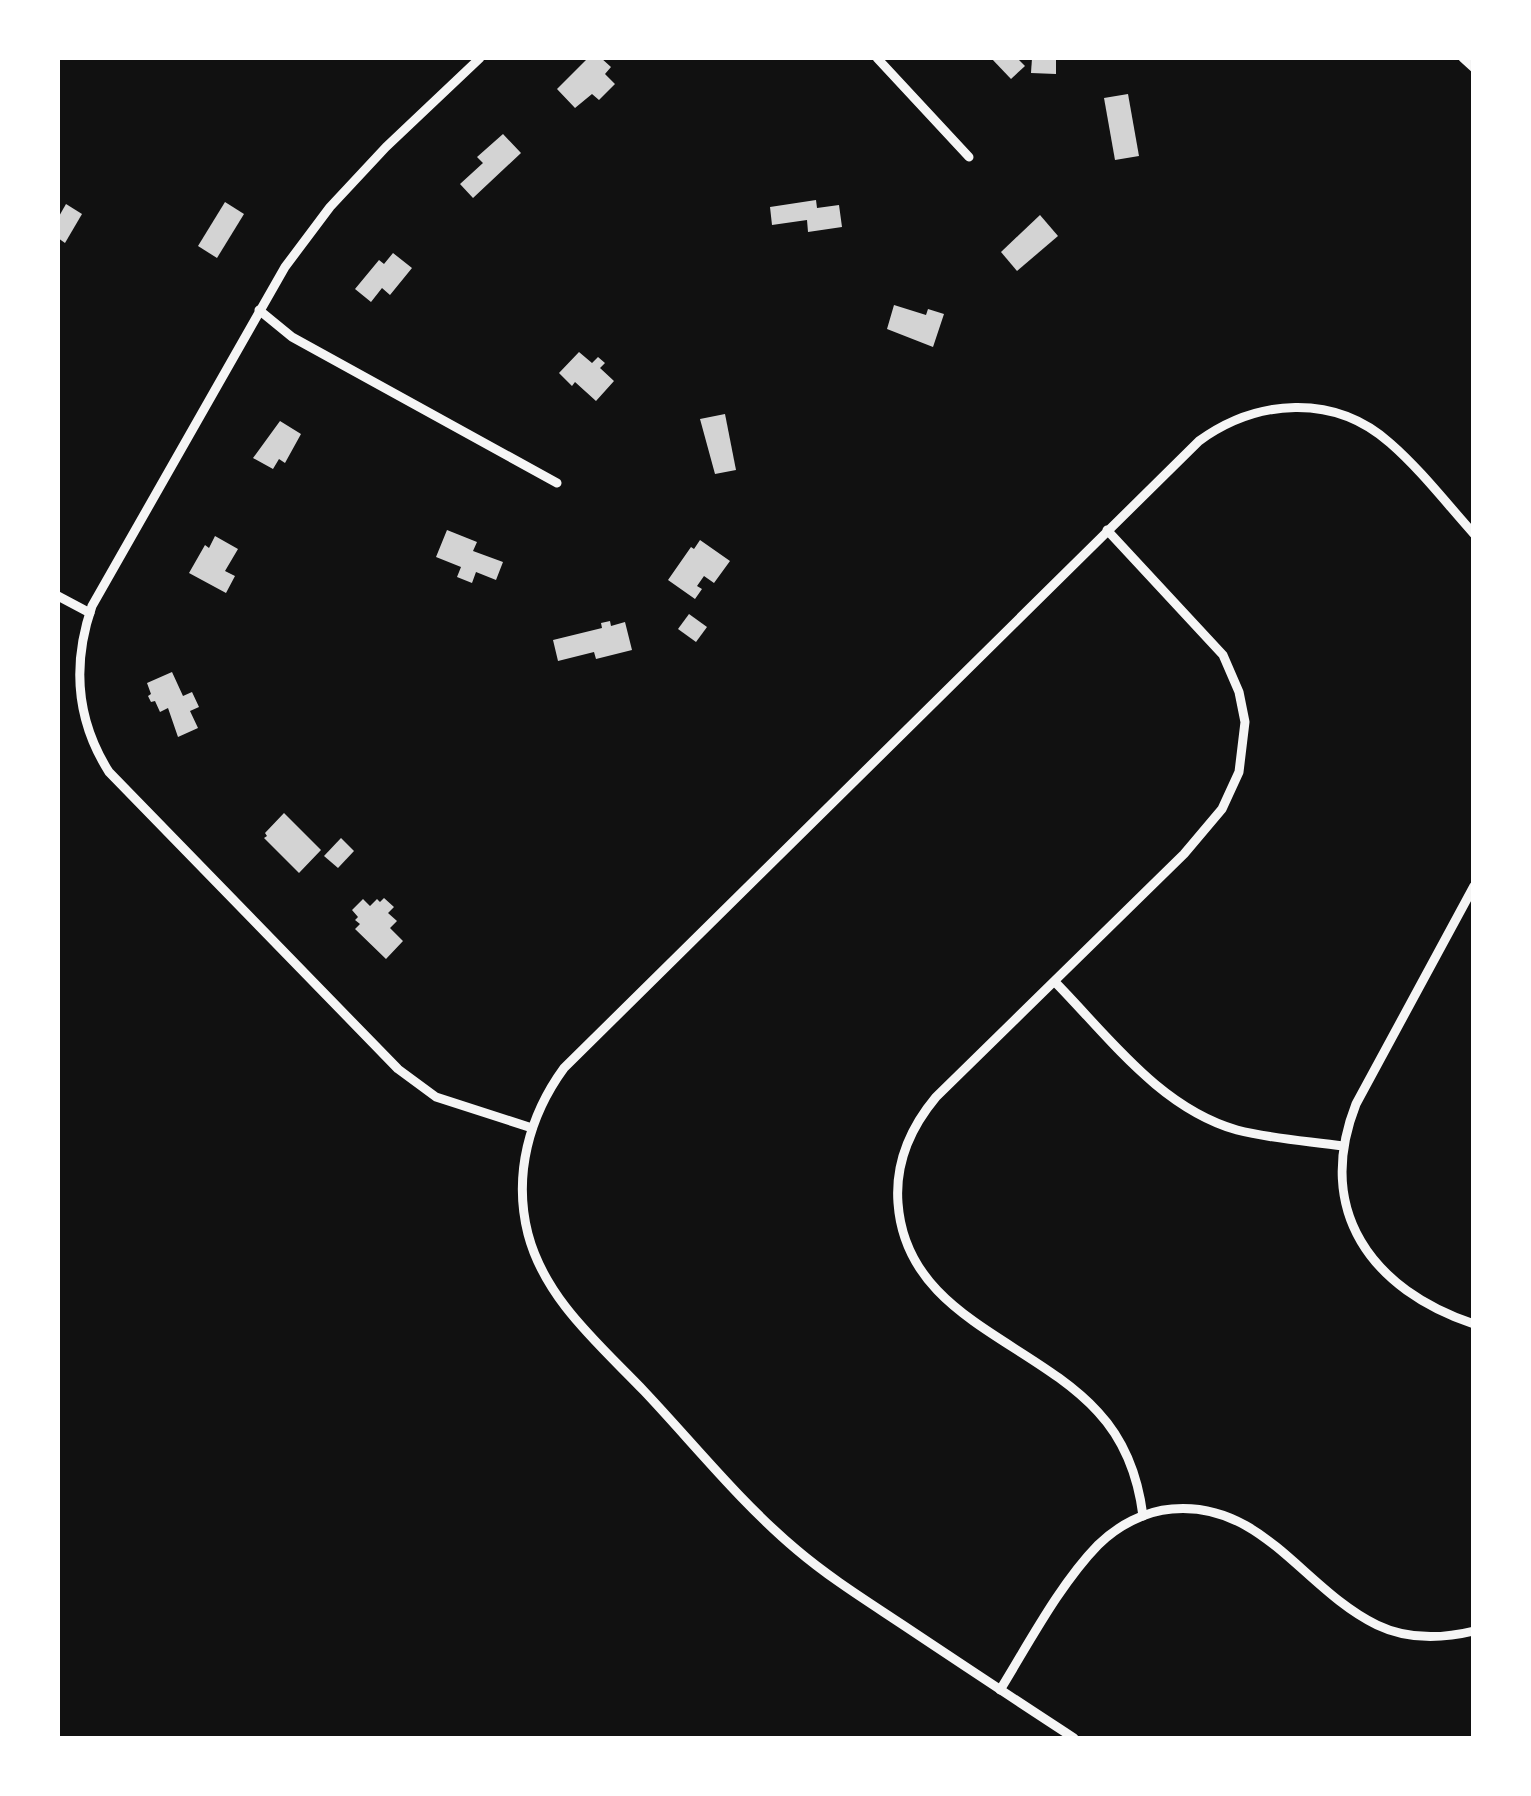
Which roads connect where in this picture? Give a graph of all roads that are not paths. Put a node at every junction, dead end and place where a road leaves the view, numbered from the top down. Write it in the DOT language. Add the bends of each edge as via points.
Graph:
graph roads {
  1 [pos="480,58"];
  2 [pos="877,58"];
  3 [pos="1463,58"];
  4 [pos="1474,68"];
  5 [pos="970,156"];
  6 [pos="259,310"];
  7 [pos="557,483"];
  8 [pos="1107,530"];
  9 [pos="1474,534"];
  10 [pos="58,596"];
  11 [pos="90,613"];
  12 [pos="1474,886"];
  13 [pos="1055,982"];
  14 [pos="532,1128"];
  15 [pos="1343,1146"];
  16 [pos="1474,1324"];
  17 [pos="1143,1516"];
  18 [pos="1474,1631"];
  19 [pos="1000,1690"];
  20 [pos="1074,1738"];
  1 -- 6 [label="street" via="330,206"];
  2 -- 5 [label="street"];
  3 -- 4 [label="street"];
  6 -- 7 [label="street" via="292,336"];
  6 -- 11 [label="street"];
  8 -- 9 [label="street" via="1216,428 1253,412 1294,406 1344,415 1380,435"];
  8 -- 13 [label="street" via="1224,655 1240,692 1244,742 1236,782 1214,821"];
  8 -- 14 [label="street" via="564,1068"];
  10 -- 11 [label="street"];
  11 -- 14 [label="street" via="80,695 89,736 109,772 416,1085"];
  12 -- 15 [label="street" via="1356,1104"];
  13 -- 15 [label="street" via="1184,1107 1237,1130"];
  13 -- 17 [label="street" via="924,1112 902,1157 899,1217 933,1288 1079,1394 1112,1428 1134,1470"];
  14 -- 19 [label="street" via="523,1207 536,1260 564,1306 790,1545"];
  15 -- 16 [label="street" via="1344,1199 1363,1248 1424,1304"];
  17 -- 18 [label="street" via="1190,1507 1223,1512 1380,1626 1435,1638"];
  17 -- 19 [label="street" via="1089,1555"];
  19 -- 20 [label="street"];
}
